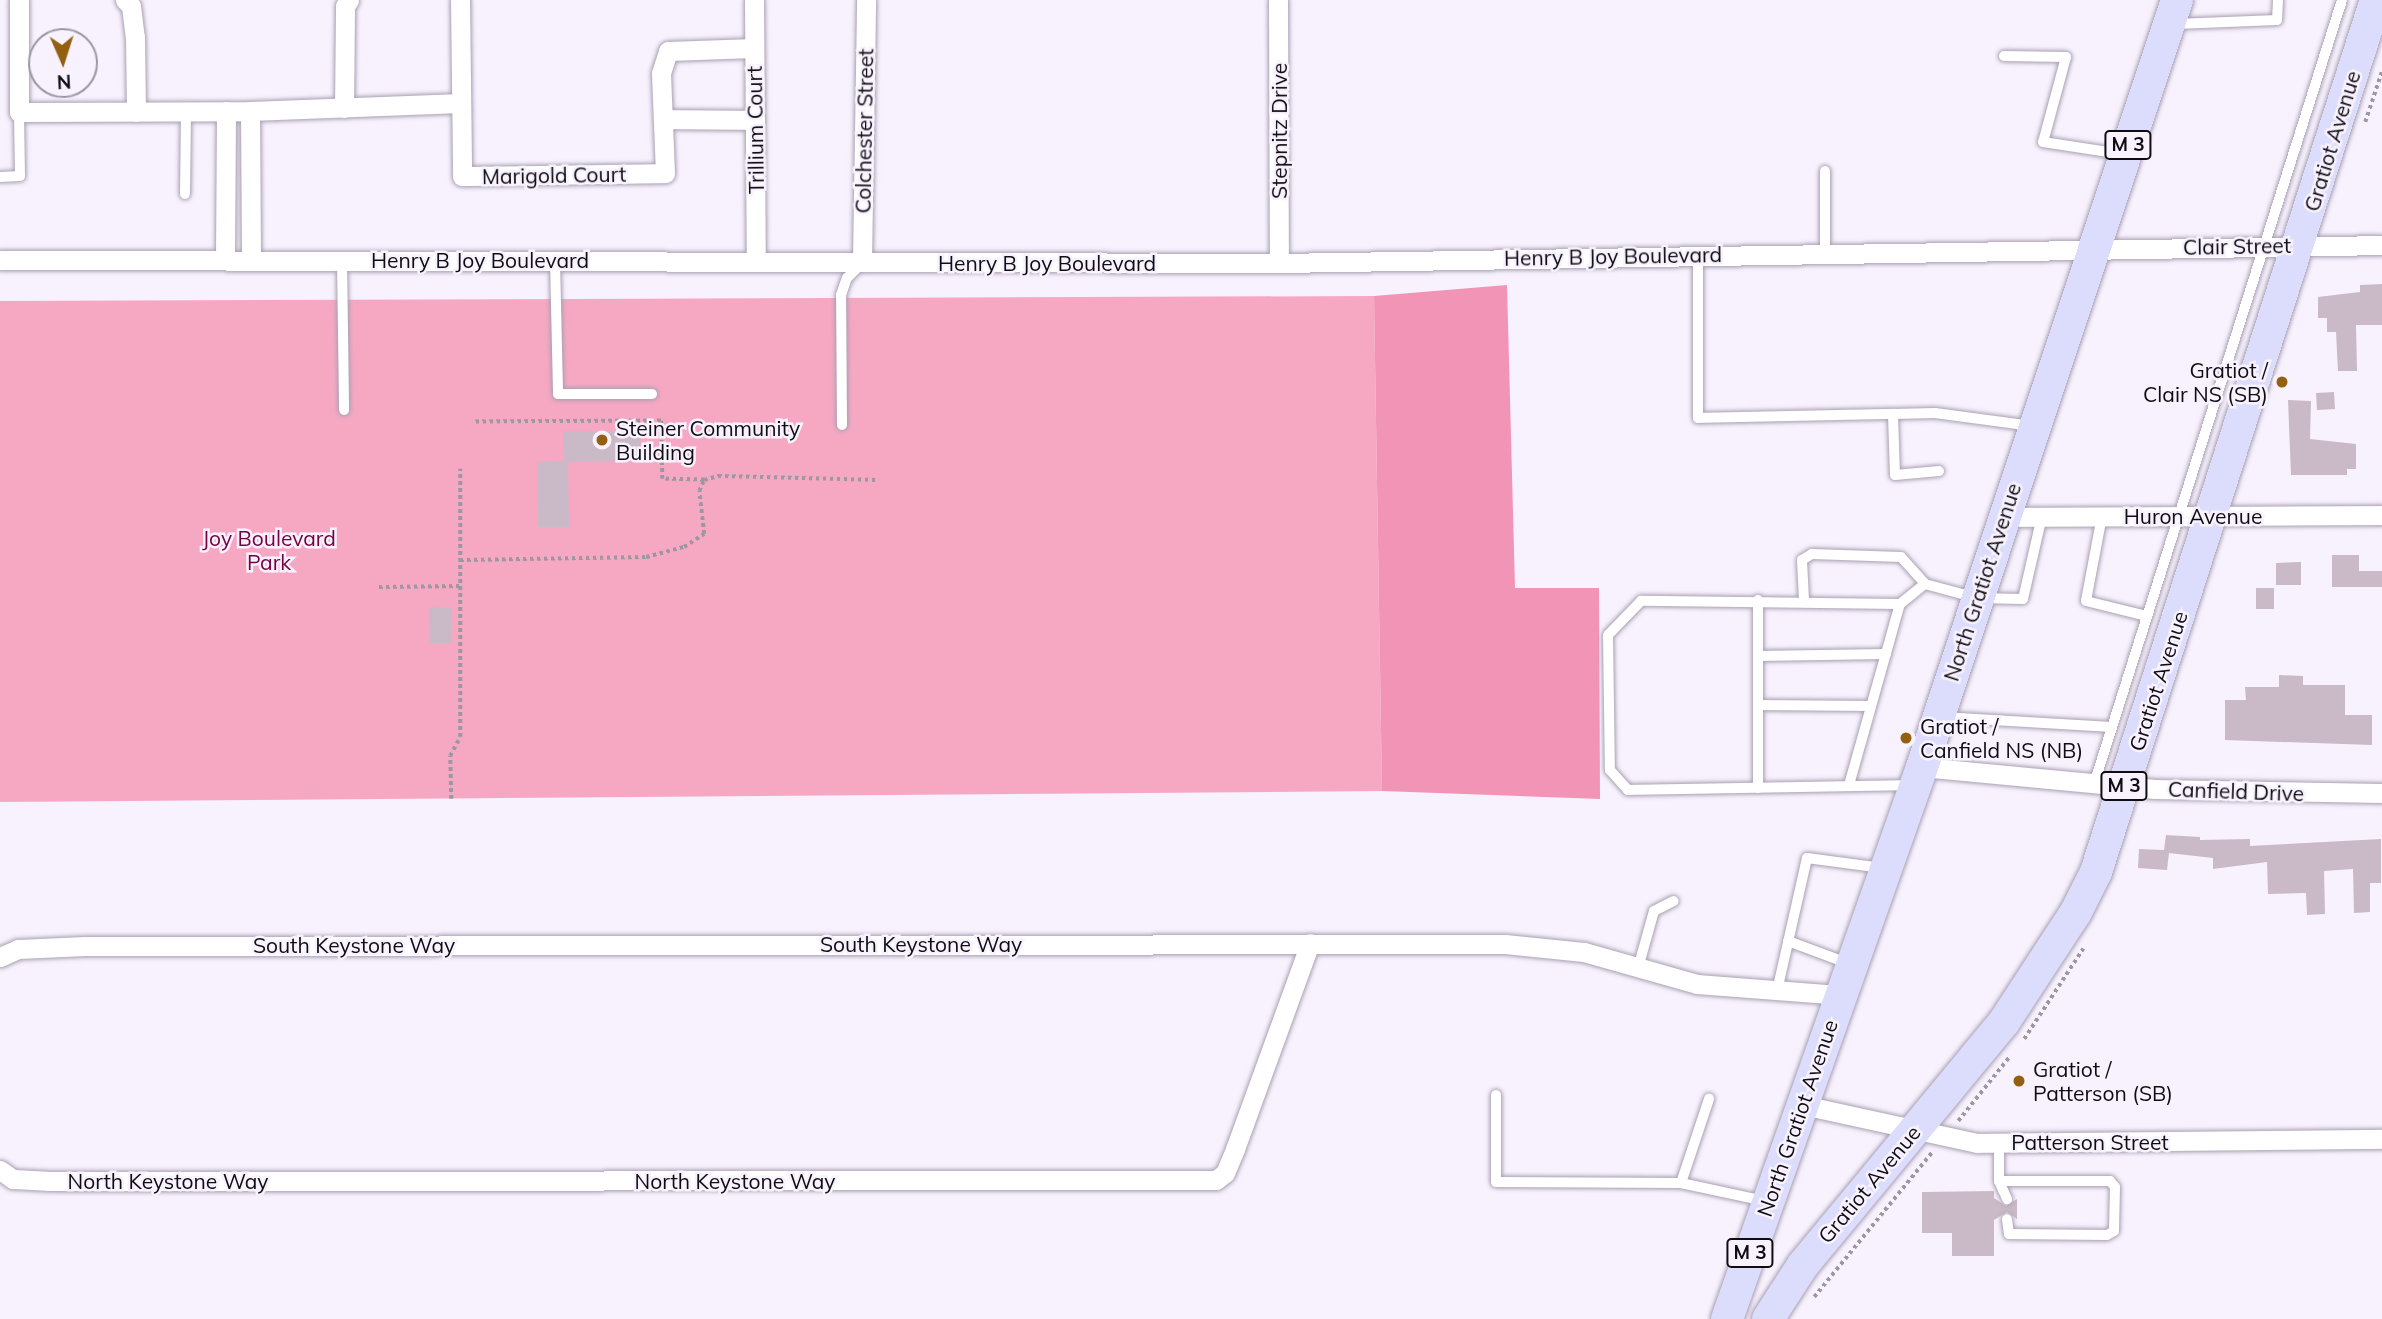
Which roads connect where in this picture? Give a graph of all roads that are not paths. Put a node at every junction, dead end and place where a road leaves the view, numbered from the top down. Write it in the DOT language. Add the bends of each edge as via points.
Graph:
graph roads {
  1 [pos="19,0"];
  2 [pos="125,0"];
  3 [pos="349,0"];
  4 [pos="460,0"];
  5 [pos="754,0"];
  6 [pos="866,0"];
  7 [pos="1278,0"];
  8 [pos="2278,0"];
  9 [pos="2342,0"];
  10 [pos="2376,0"];
  11 [pos="2169,22"];
  12 [pos="754,48"];
  13 [pos="2004,56"];
  14 [pos="461,103"];
  15 [pos="344,107"];
  16 [pos="19,111"];
  17 [pos="186,111"];
  18 [pos="226,111"];
  19 [pos="250,111"];
  20 [pos="136,112"];
  21 [pos="664,119"];
  22 [pos="755,120"];
  23 [pos="2125,154"];
  24 [pos="1825,171"];
  25 [pos="0,177"];
  26 [pos="186,194"];
  27 [pos="2382,244"];
  28 [pos="2300,245"];
  29 [pos="2264,246"];
  30 [pos="2093,249"];
  31 [pos="1825,252"];
  32 [pos="1698,255"];
  33 [pos="225,258"];
  34 [pos="251,258"];
  35 [pos="342,259"];
  36 [pos="0,260"];
  37 [pos="555,260"];
  38 [pos="756,261"];
  39 [pos="862,262"];
  40 [pos="1279,263"];
  41 [pos="652,394"];
  42 [pos="344,410"];
  43 [pos="1893,414"];
  44 [pos="842,425"];
  45 [pos="2033,426"];
  46 [pos="1939,471"];
  47 [pos="2042,516"];
  48 [pos="2102,516"];
  49 [pos="2179,516"];
  50 [pos="2382,516"];
  51 [pos="2004,517"];
  52 [pos="2211,517"];
  53 [pos="1925,584"];
  54 [pos="1978,598"];
  55 [pos="1758,600"];
  56 [pos="1804,600"];
  57 [pos="1900,604"];
  58 [pos="2147,616"];
  59 [pos="1886,654"];
  60 [pos="1758,656"];
  61 [pos="1758,705"];
  62 [pos="1871,706"];
  63 [pos="1938,717"];
  64 [pos="2112,727"];
  65 [pos="1919,776"];
  66 [pos="2110,782"];
  67 [pos="1849,785"];
  68 [pos="1758,789"];
  69 [pos="2382,793"];
  70 [pos="1886,869"];
  71 [pos="1674,901"];
  72 [pos="1788,941"];
  73 [pos="1310,943"];
  74 [pos="0,957"];
  75 [pos="1851,964"];
  76 [pos="1638,968"];
  77 [pos="1777,991"];
  78 [pos="1839,995"];
  79 [pos="1496,1095"];
  80 [pos="1709,1099"];
  81 [pos="1803,1105"];
  82 [pos="1913,1131"];
  83 [pos="2382,1139"];
  84 [pos="1999,1142"];
  85 [pos="0,1170"];
  86 [pos="1999,1181"];
  87 [pos="1681,1182"];
  88 [pos="2007,1199"];
  89 [pos="1768,1202"];
  90 [pos="2007,1219"];
  91 [pos="1727,1319"];
  92 [pos="1768,1319"];
  1 -- 16 [label="street"];
  2 -- 20 [label="street" via="131,6 135,37"];
  3 -- 15 [label="street" via="345,6"];
  4 -- 14 [label="street, Marigold Court"];
  5 -- 12 [label="street, Trillium Court"];
  6 -- 39 [label="street, Colchester Street"];
  7 -- 40 [label="street, Stepnitz Drive"];
  8 -- 11 [label="lane" via="2277,20"];
  9 -- 29 [label="lane"];
  10 -- 28 [label="main road, Gratiot Avenue / M 3"];
  11 -- 23 [label="main road, North Gratiot Avenue / M 3"];
  12 -- 21 [label="street, Marigold Court" via="668,51 662,73"];
  12 -- 22 [label="street, Trillium Court"];
  13 -- 23 [label="lane" via="2066,57 2043,142"];
  14 -- 15 [label="street"];
  14 -- 21 [label="street, Marigold Court" via="462,176 665,173"];
  15 -- 19 [label="street"];
  16 -- 20 [label="street"];
  16 -- 25 [label="lane" via="20,176"];
  17 -- 18 [label="street"];
  17 -- 20 [label="street"];
  17 -- 26 [label="lane"];
  18 -- 19 [label="street"];
  18 -- 33 [label="street"];
  19 -- 34 [label="street"];
  21 -- 22 [label="street"];
  22 -- 38 [label="street, Trillium Court"];
  23 -- 30 [label="main road, North Gratiot Avenue / M 3"];
  24 -- 31 [label="lane"];
  27 -- 28 [label="street, Clair Street"];
  28 -- 29 [label="street, Clair Street"];
  28 -- 52 [label="main road, Gratiot Avenue / M 3"];
  29 -- 30 [label="street, Clair Street"];
  29 -- 49 [label="lane"];
  30 -- 31 [label="street, Henry B Joy Boulevard"];
  30 -- 45 [label="main road, North Gratiot Avenue / M 3"];
  31 -- 32 [label="street, Henry B Joy Boulevard"];
  32 -- 40 [label="street, Henry B Joy Boulevard"];
  32 -- 43 [label="lane" via="1702,322 1698,418"];
  33 -- 34 [label="street, Henry B Joy Boulevard"];
  33 -- 36 [label="street, Henry B Joy Boulevard"];
  34 -- 35 [label="street, Henry B Joy Boulevard"];
  35 -- 37 [label="street, Henry B Joy Boulevard"];
  35 -- 42 [label="lane"];
  37 -- 38 [label="street, Henry B Joy Boulevard"];
  37 -- 41 [label="lane" via="558,394"];
  38 -- 39 [label="street, Henry B Joy Boulevard"];
  39 -- 40 [label="street, Henry B Joy Boulevard"];
  39 -- 44 [label="lane" via="847,278 841,295"];
  43 -- 45 [label="lane" via="1935,413"];
  43 -- 46 [label="lane" via="1895,475"];
  45 -- 51 [label="main road, North Gratiot Avenue / M 3"];
  47 -- 48 [label="street, Huron Avenue"];
  47 -- 51 [label="street, Huron Avenue"];
  47 -- 54 [label="lane" via="2023,599"];
  48 -- 49 [label="street, Huron Avenue"];
  48 -- 58 [label="lane" via="2086,601"];
  49 -- 52 [label="street, Huron Avenue"];
  49 -- 58 [label="lane"];
  50 -- 52 [label="street, Huron Avenue"];
  51 -- 54 [label="main road, North Gratiot Avenue / M 3"];
  52 -- 66 [label="main road, Gratiot Avenue / M 3"];
  53 -- 54 [label="lane"];
  53 -- 56 [label="lane" via="1901,557 1812,554 1802,560"];
  53 -- 57 [label="lane"];
  54 -- 63 [label="main road, North Gratiot Avenue / M 3"];
  55 -- 56 [label="lane"];
  55 -- 60 [label="lane"];
  55 -- 68 [label="lane" via="1641,601 1608,635 1610,770 1628,790"];
  56 -- 57 [label="lane"];
  57 -- 59 [label="lane"];
  58 -- 64 [label="lane"];
  59 -- 60 [label="lane"];
  59 -- 62 [label="lane"];
  60 -- 61 [label="lane"];
  61 -- 62 [label="lane"];
  61 -- 68 [label="lane"];
  62 -- 67 [label="lane"];
  63 -- 64 [label="lane"];
  63 -- 65 [label="main road, North Gratiot Avenue / M 3"];
  64 -- 66 [label="lane"];
  65 -- 66 [label="street, Canfield Drive"];
  65 -- 67 [label="lane"];
  65 -- 70 [label="main road, North Gratiot Avenue / M 3"];
  66 -- 69 [label="street, Canfield Drive" via="2245,793"];
  66 -- 82 [label="main road, Gratiot Avenue / M 3" via="2097,869 2076,912 2004,1022"];
  67 -- 68 [label="lane"];
  70 -- 72 [label="lane" via="1807,858"];
  70 -- 75 [label="main road, North Gratiot Avenue / M 3"];
  71 -- 76 [label="lane" via="1654,911"];
  72 -- 75 [label="lane"];
  72 -- 77 [label="lane"];
  73 -- 74 [label="street, South Keystone Way" via="99,946 18,949"];
  73 -- 76 [label="street, South Keystone Way" via="1549,947"];
  73 -- 85 [label="street, North Keystone Way" via="1235,1149 1225,1173 1216,1180 47,1181 13,1179"];
  75 -- 78 [label="main road, North Gratiot Avenue / M 3"];
  76 -- 77 [label="street, South Keystone Way" via="1698,985"];
  77 -- 78 [label="street, South Keystone Way"];
  78 -- 81 [label="main road, North Gratiot Avenue / M 3"];
  79 -- 87 [label="lane" via="1496,1182"];
  80 -- 87 [label="lane"];
  81 -- 82 [label="street, Patterson Street"];
  81 -- 89 [label="main road, North Gratiot Avenue / M 3"];
  82 -- 84 [label="street, Patterson Street"];
  82 -- 92 [label="main road, Gratiot Avenue / M 3" via="1803,1265"];
  83 -- 84 [label="street, Patterson Street"];
  84 -- 86 [label="lane"];
  86 -- 88 [label="lane"];
  86 -- 90 [label="lane" via="2110,1181 2115,1187 2113,1231 2107,1235 2009,1234"];
  87 -- 89 [label="lane"];
  89 -- 91 [label="main road, North Gratiot Avenue / M 3"];
}
